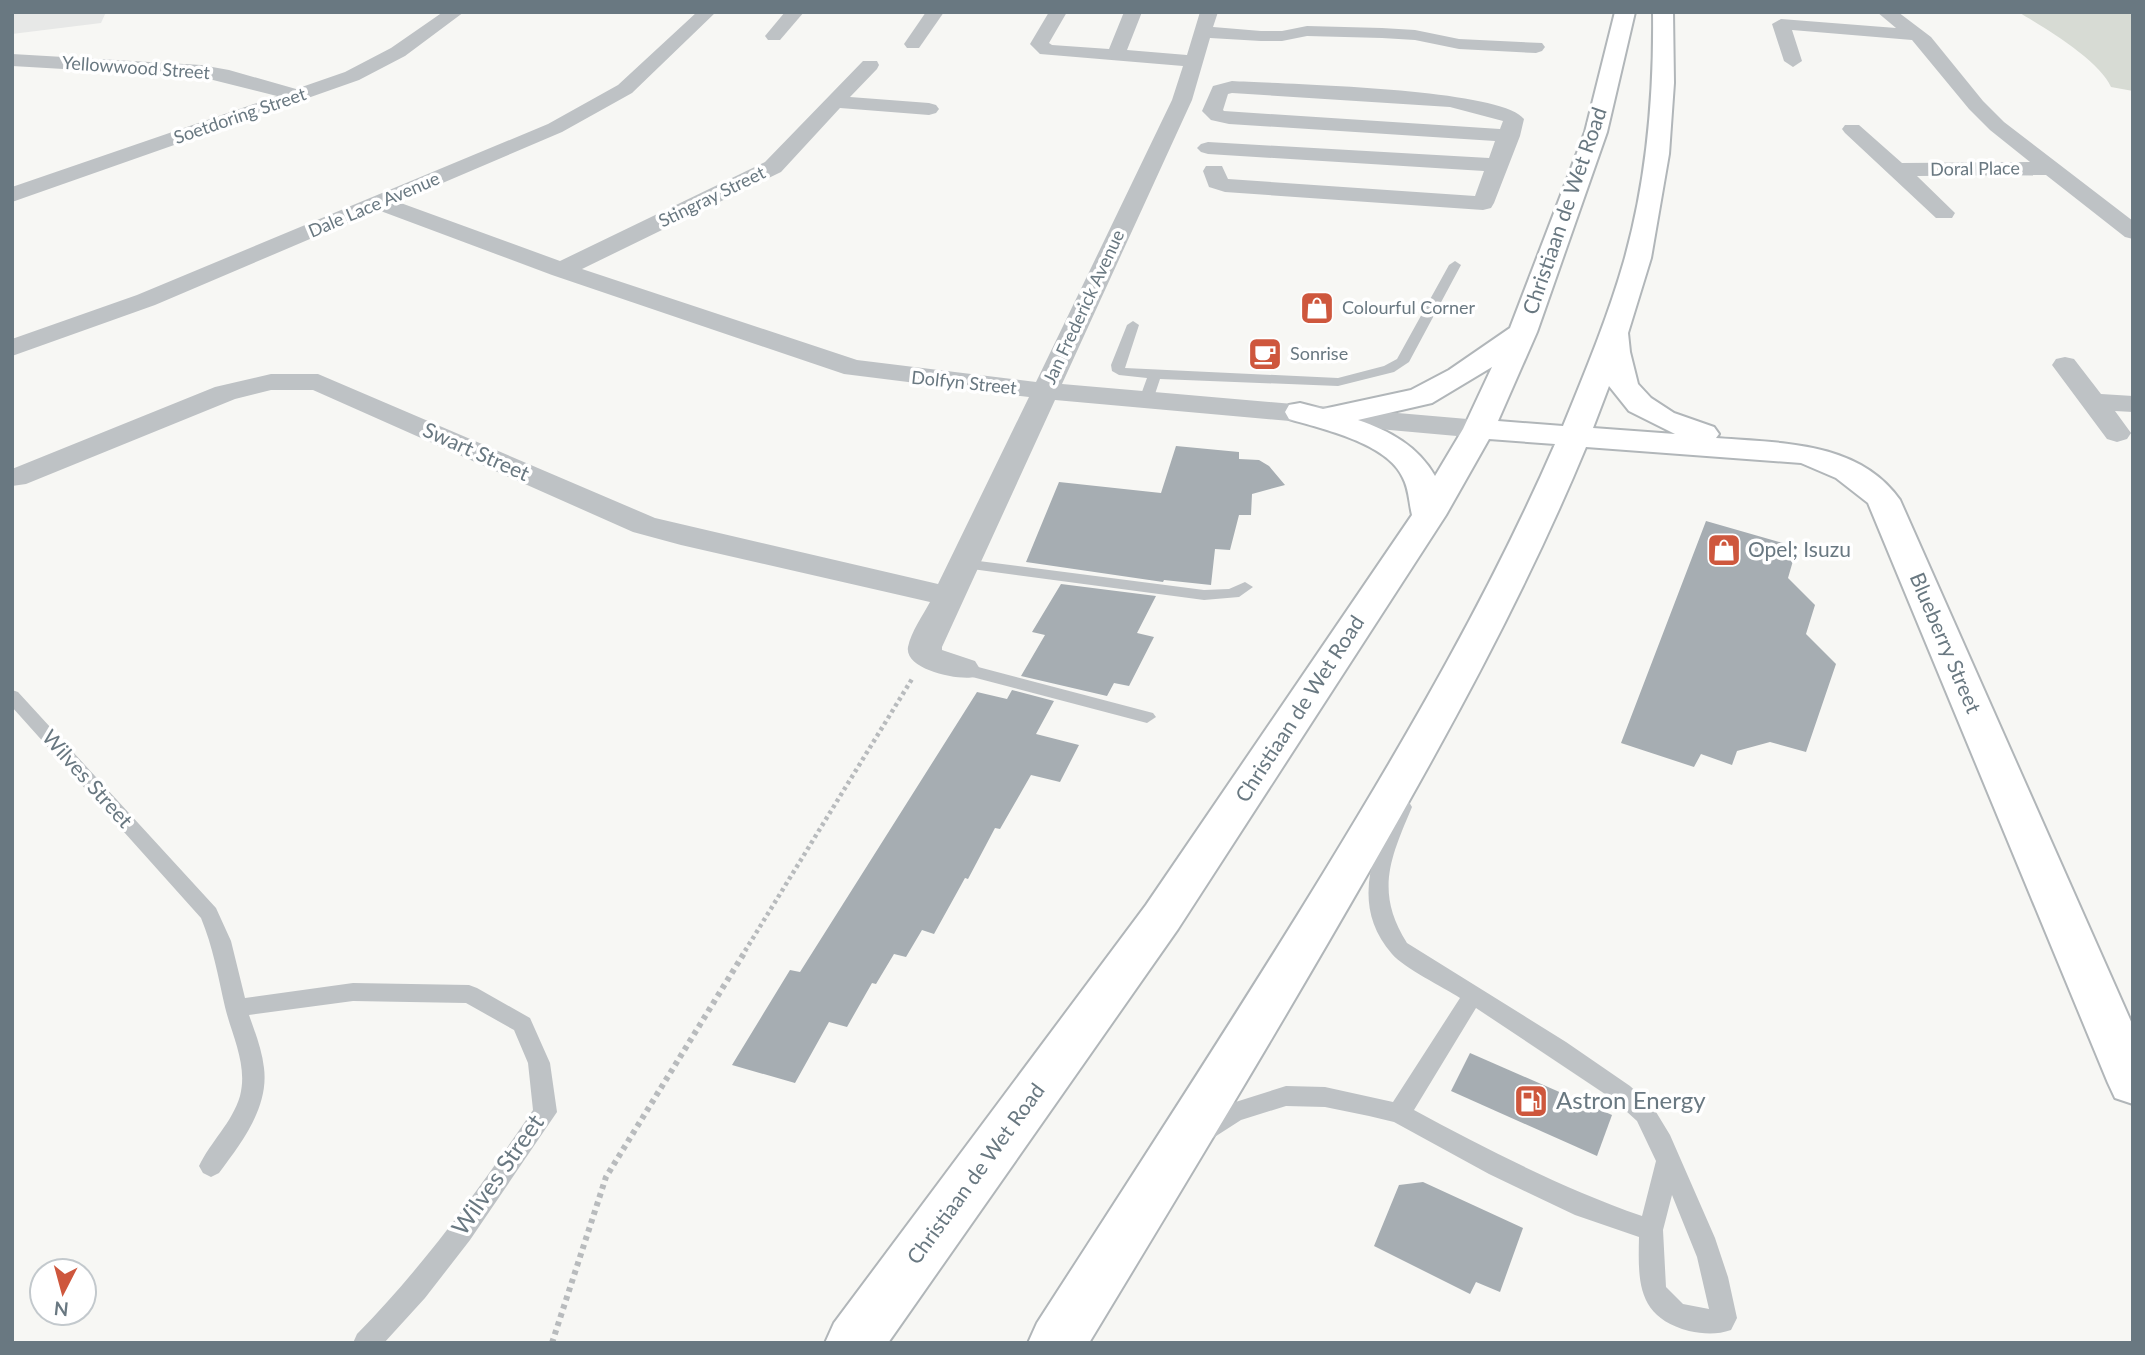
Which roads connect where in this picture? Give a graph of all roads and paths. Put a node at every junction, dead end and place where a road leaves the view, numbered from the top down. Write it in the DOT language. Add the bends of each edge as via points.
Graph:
graph roads {
  1 [pos="455,12"];
  2 [pos="706,12"];
  3 [pos="795,12"];
  4 [pos="935,12"];
  5 [pos="1058,12"];
  6 [pos="1133,12"];
  7 [pos="1625,12"];
  8 [pos="1663,12"];
  9 [pos="1886,12"];
  10 [pos="1313,21"];
  11 [pos="1206,22"];
  12 [pos="1541,23"];
  13 [pos="1916,35"];
  14 [pos="774,36"];
  15 [pos="913,44"];
  16 [pos="1115,56"];
  17 [pos="12,60"];
  18 [pos="1195,61"];
  19 [pos="1793,61"];
  20 [pos="870,65"];
  21 [pos="299,96"];
  22 [pos="838,102"];
  23 [pos="929,109"];
  24 [pos="1852,129"];
  25 [pos="1510,136"];
  26 [pos="1209,148"];
  27 [pos="1497,165"];
  28 [pos="2052,168"];
  29 [pos="1899,170"];
  30 [pos="1214,171"];
  31 [pos="12,195"];
  32 [pos="379,203"];
  33 [pos="1944,213"];
  34 [pos="2133,232"];
  35 [pos="1455,265"];
  36 [pos="561,270"];
  37 [pos="1133,325"];
  38 [pos="1614,330"];
  39 [pos="1523,332"];
  40 [pos="12,348"];
  41 [pos="2065,365"];
  42 [pos="1155,375"];
  43 [pos="1046,391"];
  44 [pos="1146,401"];
  45 [pos="2095,402"];
  46 [pos="2133,404"];
  47 [pos="1300,412"];
  48 [pos="1334,416"];
  49 [pos="1479,429"];
  50 [pos="2117,433"];
  51 [pos="1576,435"];
  52 [pos="1751,448"];
  53 [pos="15,478"];
  54 [pos="1429,515"];
  55 [pos="963,564"];
  56 [pos="1245,587"];
  57 [pos="947,596"];
  58 [pos="926,656"];
  59 [pos="963,669"];
  60 [pos="12,696"];
  61 [pos="1444,707"];
  62 [pos="1147,718"];
  63 [pos="1474,995"];
  64 [pos="236,1008"];
  65 [pos="2133,1083"];
  66 [pos="1399,1113"];
  67 [pos="1170,1161"];
  68 [pos="1668,1161"];
  69 [pos="211,1166"];
  70 [pos="1651,1230"];
  71 [pos="366,1343"];
  72 [pos="552,1343"];
  73 [pos="855,1343"];
  74 [pos="1057,1343"];
  1 -- 21 [label="street, Soetdoring Street" via="377,64"];
  2 -- 32 [label="street, Dale Lace Avenue" via="647,71 608,101"];
  3 -- 14 [label="street"];
  4 -- 15 [label="street"];
  5 -- 16 [label="street" via="1039,44 1047,50"];
  6 -- 16 [label="street"];
  7 -- 39 [label="main road, Christiaan de Wet Road" via="1596,132"];
  8 -- 38 [label="main road" via="1658,153 1629,290"];
  9 -- 13 [label="street"];
  10 -- 11 [label="street" via="1289,39"];
  10 -- 12 [label="street" via="1366,38 1415,35 1536,55"];
  11 -- 18 [label="street, Jan Frederick Avenue"];
  13 -- 19 [label="street" via="1776,21"];
  13 -- 28 [label="street" via="1985,115"];
  16 -- 18 [label="street"];
  17 -- 21 [label="street, Yellowwood Street" via="201,71"];
  18 -- 43 [label="street, Jan Frederick Avenue" via="1171,123"];
  20 -- 22 [label="street, Stingray Street"];
  21 -- 31 [label="street, Soetdoring Street"];
  22 -- 23 [label="street"];
  22 -- 36 [label="street, Stingray Street" via="773,167"];
  24 -- 29 [label="street, Doral Place"];
  25 -- 25 [label="street" via="1511,116 1450,101 1226,88 1218,93 1212,111 1229,118"];
  25 -- 27 [label="street"];
  26 -- 27 [label="street"];
  27 -- 30 [label="street" via="1481,213 1225,185 1217,183"];
  28 -- 29 [label="street, Doral Place"];
  28 -- 34 [label="street"];
  29 -- 33 [label="street, Doral Place"];
  32 -- 36 [label="street, Dolfyn Street"];
  32 -- 40 [label="street, Dale Lace Avenue" via="110,314"];
  35 -- 42 [label="lane" via="1402,362 1389,369 1338,382"];
  36 -- 43 [label="street, Dolfyn Street" via="853,368"];
  37 -- 42 [label="lane" via="1119,371"];
  38 -- 51 [label="main road"];
  38 -- 52 [label="main road" via="1618,371 1630,397 1676,425"];
  39 -- 48 [label="main road" via="1421,397"];
  39 -- 49 [label="main road, Christiaan de Wet Road"];
  41 -- 45 [label="street"];
  42 -- 44 [label="lane"];
  43 -- 44 [label="street, Dolfyn Street"];
  43 -- 55 [label="street, Jan Frederick Avenue"];
  44 -- 47 [label="street, Dolfyn Street"];
  45 -- 46 [label="street"];
  45 -- 50 [label="street"];
  47 -- 48 [label="street, Dolfyn Street"];
  47 -- 54 [label="main road" via="1365,433 1400,455 1418,473"];
  48 -- 49 [label="street, Dolfyn Street"];
  49 -- 51 [label="main road, Dolfyn Street"];
  49 -- 54 [label="main road, Christiaan de Wet Road"];
  51 -- 52 [label="main road, Blueberry Street"];
  51 -- 61 [label="main road" via="1526,552"];
  52 -- 65 [label="main road, Blueberry Street" via="1805,454 1833,463 1884,500"];
  53 -- 57 [label="street, Swart Street" via="250,385 318,382 644,525"];
  54 -- 73 [label="main road, Christiaan de Wet Road" via="1162,917"];
  55 -- 56 [label="lane" via="1204,595 1233,594"];
  55 -- 57 [label="street, Jan Frederick Avenue"];
  57 -- 58 [label="street, Jan Frederick Avenue" via="925,647"];
  58 -- 59 [label="street"];
  58 -- 72 [label="path" via="606,1177"];
  59 -- 62 [label="lane"];
  60 -- 64 [label="lane, Wilves Street" via="209,914 221,941"];
  61 -- 63 [label="lane" via="1376,875 1378,902 1387,930 1400,949"];
  61 -- 67 [label="main road" via="1276,993"];
  63 -- 66 [label="lane"];
  63 -- 68 [label="lane" via="1622,1093 1645,1114"];
  64 -- 69 [label="lane, Wilves Street" via="254,1068 251,1098"];
  64 -- 71 [label="lane, Wilves Street" via="353,992 469,994 522,1024 539,1063 545,1112 490,1194"];
  66 -- 67 [label="lane" via="1325,1097 1286,1096 1234,1112"];
  66 -- 70 [label="lane" via="1538,1186"];
  67 -- 74 [label="main road"];
  68 -- 70 [label="lane"];
  68 -- 70 [label="lane" via="1714,1267 1722,1321 1682,1318 1654,1291"];
}
